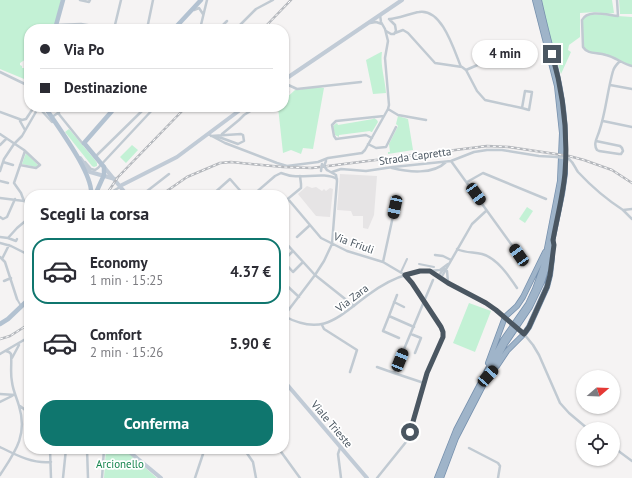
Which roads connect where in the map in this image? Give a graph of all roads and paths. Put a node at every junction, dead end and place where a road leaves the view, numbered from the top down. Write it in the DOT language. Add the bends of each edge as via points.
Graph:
graph roads {
  1 [pos="63,0"];
  2 [pos="80,0"];
  3 [pos="90,0"];
  4 [pos="121,0"];
  5 [pos="153,0"];
  6 [pos="201,0"];
  7 [pos="207,0"];
  8 [pos="273,0"];
  9 [pos="394,0"];
  10 [pos="402,0"];
  11 [pos="535,0"];
  12 [pos="539,0"];
  13 [pos="617,0"];
  14 [pos="393,6"];
  15 [pos="192,10"];
  16 [pos="203,14"];
  17 [pos="380,14"];
  18 [pos="227,21"];
  19 [pos="57,24"];
  20 [pos="115,24"];
  21 [pos="148,24"];
  22 [pos="179,24"];
  23 [pos="201,24"];
  24 [pos="224,24"];
  25 [pos="241,24"];
  26 [pos="365,24"];
  27 [pos="382,24"];
  28 [pos="385,30"];
  29 [pos="394,33"];
  30 [pos="388,41"];
  31 [pos="620,61"];
  32 [pos="526,62"];
  33 [pos="632,66"];
  34 [pos="462,67"];
  35 [pos="466,70"];
  36 [pos="0,72"];
  37 [pos="289,78"];
  38 [pos="360,82"];
  39 [pos="24,84"];
  40 [pos="289,85"];
  41 [pos="610,85"];
  42 [pos="632,89"];
  43 [pos="522,108"];
  44 [pos="388,109"];
  45 [pos="0,112"];
  46 [pos="31,112"];
  47 [pos="37,112"];
  48 [pos="43,112"];
  49 [pos="48,112"];
  50 [pos="58,112"];
  51 [pos="111,112"];
  52 [pos="141,112"];
  53 [pos="150,112"];
  54 [pos="238,112"];
  55 [pos="249,112"];
  56 [pos="384,116"];
  57 [pos="52,117"];
  58 [pos="20,120"];
  59 [pos="426,120"];
  60 [pos="603,121"];
  61 [pos="396,127"];
  62 [pos="632,127"];
  63 [pos="58,128"];
  64 [pos="25,131"];
  65 [pos="0,134"];
  66 [pos="209,135"];
  67 [pos="220,135"];
  68 [pos="216,136"];
  69 [pos="372,138"];
  70 [pos="6,139"];
  71 [pos="596,141"];
  72 [pos="84,143"];
  73 [pos="14,144"];
  74 [pos="368,144"];
  75 [pos="0,145"];
  76 [pos="73,148"];
  77 [pos="25,151"];
  78 [pos="96,158"];
  79 [pos="325,160"];
  80 [pos="451,161"];
  81 [pos="3,162"];
  82 [pos="318,162"];
  83 [pos="446,162"];
  84 [pos="13,165"];
  85 [pos="323,165"];
  86 [pos="19,166"];
  87 [pos="101,166"];
  88 [pos="390,167"];
  89 [pos="0,171"];
  90 [pos="332,172"];
  91 [pos="169,174"];
  92 [pos="103,176"];
  93 [pos="300,176"];
  94 [pos="317,176"];
  95 [pos="113,179"];
  96 [pos="337,179"];
  97 [pos="0,181"];
  98 [pos="467,182"];
  99 [pos="8,183"];
  100 [pos="120,186"];
  101 [pos="99,187"];
  102 [pos="92,190"];
  103 [pos="98,190"];
  104 [pos="116,190"];
  105 [pos="123,190"];
  106 [pos="148,190"];
  107 [pos="217,190"];
  108 [pos="240,190"];
  109 [pos="258,190"];
  110 [pos="1,198"];
  111 [pos="289,198"];
  112 [pos="16,199"];
  113 [pos="546,199"];
  114 [pos="289,200"];
  115 [pos="24,201"];
  116 [pos="395,207"];
  117 [pos="632,209"];
  118 [pos="486,210"];
  119 [pos="623,210"];
  120 [pos="0,217"];
  121 [pos="632,219"];
  122 [pos="24,222"];
  123 [pos="310,226"];
  124 [pos="0,237"];
  125 [pos="297,237"];
  126 [pos="8,238"];
  127 [pos="17,239"];
  128 [pos="551,241"];
  129 [pos="0,243"];
  130 [pos="332,244"];
  131 [pos="10,245"];
  132 [pos="289,246"];
  133 [pos="457,249"];
  134 [pos="294,251"];
  135 [pos="24,252"];
  136 [pos="434,254"];
  137 [pos="519,255"];
  138 [pos="289,256"];
  139 [pos="1,258"];
  140 [pos="407,259"];
  141 [pos="450,261"];
  142 [pos="303,262"];
  143 [pos="383,262"];
  144 [pos="419,264"];
  145 [pos="289,267"];
  146 [pos="434,267"];
  147 [pos="444,268"];
  148 [pos="430,271"];
  149 [pos="446,271"];
  150 [pos="401,272"];
  151 [pos="315,275"];
  152 [pos="405,275"];
  153 [pos="440,277"];
  154 [pos="11,278"];
  155 [pos="433,280"];
  156 [pos="4,281"];
  157 [pos="448,283"];
  158 [pos="289,288"];
  159 [pos="517,288"];
  160 [pos="397,295"];
  161 [pos="299,297"];
  162 [pos="17,299"];
  163 [pos="424,301"];
  164 [pos="394,302"];
  165 [pos="24,304"];
  166 [pos="354,306"];
  167 [pos="21,307"];
  168 [pos="404,307"];
  169 [pos="289,310"];
  170 [pos="388,316"];
  171 [pos="289,318"];
  172 [pos="506,319"];
  173 [pos="0,324"];
  174 [pos="322,325"];
  175 [pos="414,327"];
  176 [pos="523,333"];
  177 [pos="411,334"];
  178 [pos="399,338"];
  179 [pos="24,341"];
  180 [pos="21,343"];
  181 [pos="6,351"];
  182 [pos="415,353"];
  183 [pos="0,354"];
  184 [pos="11,360"];
  185 [pos="377,367"];
  186 [pos="350,372"];
  187 [pos="394,373"];
  188 [pos="486,376"];
  189 [pos="424,383"];
  190 [pos="289,388"];
  191 [pos="0,394"];
  192 [pos="14,395"];
  193 [pos="0,402"];
  194 [pos="19,406"];
  195 [pos="24,410"];
  196 [pos="580,422"];
  197 [pos="0,447"];
  198 [pos="340,448"];
  199 [pos="469,448"];
  200 [pos="620,452"];
  201 [pos="14,454"];
  202 [pos="50,454"];
  203 [pos="65,454"];
  204 [pos="88,454"];
  205 [pos="104,454"];
  206 [pos="132,454"];
  207 [pos="203,454"];
  208 [pos="247,454"];
  209 [pos="283,454"];
  210 [pos="632,461"];
  211 [pos="51,462"];
  212 [pos="0,475"];
  213 [pos="51,478"];
  214 [pos="63,478"];
  215 [pos="88,478"];
  216 [pos="102,478"];
  217 [pos="161,478"];
  218 [pos="195,478"];
  219 [pos="256,478"];
  220 [pos="300,478"];
  221 [pos="341,478"];
  222 [pos="367,478"];
  223 [pos="377,478"];
  224 [pos="437,478"];
  225 [pos="441,478"];
  226 [pos="498,478"];
  1 -- 19 [label="main road"];
  2 -- 3 [label="street"];
  4 -- 20 [label="street"];
  5 -- 21 [label="street"];
  6 -- 15 [label="main road"];
  7 -- 16 [label="street"];
  8 -- 25 [label="street" via="256,9"];
  9 -- 14 [label="street"];
  10 -- 14 [label="main road"];
  11 -- 128 [label="highway" via="557,86 562,133 560,181"];
  12 -- 128 [label="highway" via="559,79 565,129 565,174"];
  13 -- 31 [label="street" via="618,16 586,15 582,20 582,40 583,47 590,53 606,55"];
  14 -- 17 [label="main road"];
  15 -- 16 [label="street" via="199,8"];
  15 -- 22 [label="main road"];
  16 -- 23 [label="street"];
  17 -- 26 [label="main road"];
  17 -- 27 [label="street"];
  18 -- 24 [label="street"];
  26 -- 27 [label="street"];
  26 -- 37 [label="main road"];
  27 -- 28 [label="street"];
  28 -- 29 [label="street" via="387,33"];
  28 -- 30 [label="street"];
  29 -- 30 [label="street"];
  29 -- 34 [label="street" via="403,30 435,63"];
  29 -- 34 [label="street" via="396,26 389,19 421,11 434,15 441,22"];
  30 -- 44 [label="street" via="384,58"];
  31 -- 33 [label="street"];
  31 -- 41 [label="street" via="613,70"];
  32 -- 35 [label="street" via="490,60"];
  34 -- 35 [label="street"];
  35 -- 43 [label="street" via="485,100"];
  36 -- 39 [label="street"];
  38 -- 40 [label="street" via="297,89"];
  41 -- 42 [label="street"];
  41 -- 60 [label="street"];
  43 -- 43 [label="street" via="525,91 532,92 529,110"];
  44 -- 56 [label="street"];
  44 -- 59 [label="street" via="398,115"];
  45 -- 58 [label="street"];
  46 -- 58 [label="street" via="26,119"];
  47 -- 64 [label="street"];
  48 -- 63 [label="street"];
  49 -- 57 [label="main road"];
  50 -- 72 [label="street"];
  51 -- 72 [label="main road"];
  52 -- 78 [label="street"];
  53 -- 87 [label="street"];
  54 -- 66 [label="main road"];
  55 -- 67 [label="street"];
  56 -- 69 [label="street"];
  56 -- 69 [label="street" via="336,121 332,125 336,139 366,135"];
  57 -- 63 [label="main road"];
  57 -- 72 [label="street" via="58,113"];
  58 -- 64 [label="street"];
  60 -- 62 [label="street"];
  60 -- 71 [label="street"];
  61 -- 74 [label="street" via="386,147 376,148"];
  63 -- 76 [label="main road"];
  64 -- 73 [label="street"];
  65 -- 70 [label="street"];
  66 -- 68 [label="street"];
  66 -- 82 [label="street" via="284,165"];
  66 -- 100 [label="main road" via="170,160"];
  67 -- 68 [label="street"];
  67 -- 68 [label="street" via="241,134 244,141 238,144"];
  69 -- 74 [label="street"];
  70 -- 73 [label="street"];
  70 -- 75 [label="street"];
  71 -- 71 [label="street" via="597,150 618,154 623,151 620,146"];
  72 -- 78 [label="main road"];
  73 -- 77 [label="street"];
  73 -- 81 [label="street"];
  74 -- 79 [label="street" via="360,154"];
  76 -- 87 [label="street" via="91,169 95,170"];
  76 -- 92 [label="main road" via="90,172"];
  76 -- 102 [label="main road"];
  77 -- 86 [label="street"];
  77 -- 86 [label="street" via="40,165 36,168"];
  78 -- 87 [label="main road"];
  79 -- 82 [label="street"];
  79 -- 85 [label="street"];
  80 -- 83 [label="street, Strada Capretta"];
  80 -- 98 [label="street"];
  80 -- 119 [label="street, Strada Capretta, bridge" via="487,150 569,159 597,191"];
  81 -- 84 [label="street"];
  81 -- 89 [label="street"];
  82 -- 85 [label="street"];
  83 -- 88 [label="street, Strada Capretta"];
  83 -- 88 [label="street" via="443,166 426,171 404,171"];
  85 -- 90 [label="street, bridge"];
  85 -- 94 [label="street, bridge"];
  86 -- 115 [label="street" via="14,183"];
  87 -- 92 [label="main road"];
  87 -- 95 [label="main road"];
  88 -- 90 [label="street, Strada Capretta" via="366,171 341,169"];
  90 -- 96 [label="street"];
  91 -- 106 [label="street"];
  92 -- 95 [label="main road"];
  92 -- 101 [label="main road"];
  93 -- 94 [label="street"];
  93 -- 109 [label="street" via="278,174"];
  93 -- 111 [label="street" via="301,188"];
  94 -- 96 [label="street"];
  95 -- 100 [label="main road"];
  95 -- 101 [label="main road" via="103,182"];
  96 -- 130 [label="street"];
  97 -- 99 [label="street"];
  98 -- 113 [label="street" via="483,172"];
  98 -- 118 [label="street"];
  100 -- 104 [label="street"];
  100 -- 105 [label="main road"];
  101 -- 103 [label="main road"];
  107 -- 108 [label="street" via="230,178"];
  110 -- 112 [label="street"];
  112 -- 115 [label="street"];
  112 -- 120 [label="street" via="7,217"];
  114 -- 123 [label="street, Via Friuli"];
  116 -- 143 [label="street"];
  117 -- 119 [label="street"];
  118 -- 133 [label="street" via="474,222"];
  118 -- 137 [label="street"];
  119 -- 121 [label="street, Strada Capretta"];
  122 -- 126 [label="street"];
  123 -- 125 [label="street"];
  123 -- 130 [label="street, Via Friuli" via="321,238"];
  124 -- 126 [label="street"];
  126 -- 127 [label="street" via="16,241"];
  128 -- 172 [label="highway" via="517,306"];
  128 -- 176 [label="highway" via="554,245 547,287 529,327"];
  128 -- 188 [label="highway" via="542,282 530,307"];
  129 -- 131 [label="street"];
  130 -- 143 [label="street, Via Friuli"];
  130 -- 151 [label="street"];
  131 -- 135 [label="street"];
  131 -- 139 [label="street"];
  132 -- 134 [label="street"];
  133 -- 141 [label="street"];
  133 -- 159 [label="street" via="486,256 505,270"];
  134 -- 138 [label="street"];
  134 -- 142 [label="street"];
  136 -- 141 [label="street"];
  139 -- 154 [label="street"];
  140 -- 150 [label="street"];
  141 -- 147 [label="street"];
  141 -- 149 [label="street"];
  142 -- 145 [label="street" via="293,272"];
  142 -- 151 [label="street"];
  143 -- 150 [label="street, Via Friuli"];
  144 -- 146 [label="street"];
  147 -- 148 [label="street, Via Zara"];
  147 -- 153 [label="street"];
  148 -- 152 [label="street, Via Zara"];
  148 -- 153 [label="street"];
  149 -- 153 [label="street"];
  149 -- 157 [label="street"];
  150 -- 152 [label="street, Via Friuli"];
  151 -- 161 [label="street"];
  151 -- 166 [label="street"];
  152 -- 163 [label="street, Via Friuli"];
  152 -- 166 [label="street, Via Zara" via="381,286"];
  153 -- 157 [label="street"];
  154 -- 156 [label="street"];
  154 -- 162 [label="street"];
  155 -- 163 [label="street"];
  157 -- 172 [label="street" via="486,303"];
  158 -- 161 [label="street"];
  160 -- 164 [label="street"];
  161 -- 169 [label="street"];
  162 -- 167 [label="street"];
  163 -- 175 [label="street"];
  163 -- 189 [label="street, Via Friuli" via="441,327 443,337"];
  164 -- 168 [label="street"];
  164 -- 170 [label="street"];
  165 -- 167 [label="main road"];
  166 -- 174 [label="street, Via Zara"];
  167 -- 173 [label="main road"];
  170 -- 175 [label="street"];
  170 -- 178 [label="street" via="383,331"];
  171 -- 174 [label="street" via="301,323"];
  172 -- 176 [label="street, bridge"];
  172 -- 188 [label="highway"];
  174 -- 186 [label="street" via="324,329 357,350"];
  175 -- 177 [label="street"];
  176 -- 188 [label="highway"];
  176 -- 196 [label="street" via="539,355 560,403"];
  177 -- 182 [label="street" via="421,338"];
  177 -- 187 [label="street"];
  179 -- 180 [label="street"];
  180 -- 181 [label="street"];
  180 -- 184 [label="street"];
  181 -- 183 [label="street"];
  181 -- 184 [label="street" via="10,353"];
  184 -- 192 [label="street"];
  185 -- 187 [label="street"];
  187 -- 189 [label="street"];
  188 -- 224 [label="highway" via="456,430"];
  188 -- 225 [label="highway" via="456,438"];
  189 -- 223 [label="street" via="406,442"];
  190 -- 198 [label="main road, Viale Trieste"];
  191 -- 192 [label="street"];
  192 -- 193 [label="street"];
  192 -- 194 [label="street"];
  194 -- 195 [label="street"];
  194 -- 201 [label="street" via="22,430"];
  197 -- 201 [label="street"];
  198 -- 221 [label="street" via="338,454"];
  198 -- 222 [label="main road, Viale Trieste"];
  199 -- 226 [label="street" via="498,463"];
  200 -- 210 [label="street"];
  201 -- 211 [label="street" via="32,461"];
  201 -- 212 [label="street"];
  202 -- 211 [label="street"];
  203 -- 214 [label="street"];
  204 -- 215 [label="street"];
  205 -- 216 [label="street"];
  206 -- 217 [label="main road"];
  207 -- 218 [label="street"];
  208 -- 219 [label="street" via="253,462"];
  209 -- 220 [label="street"];
  211 -- 213 [label="street"];
}
